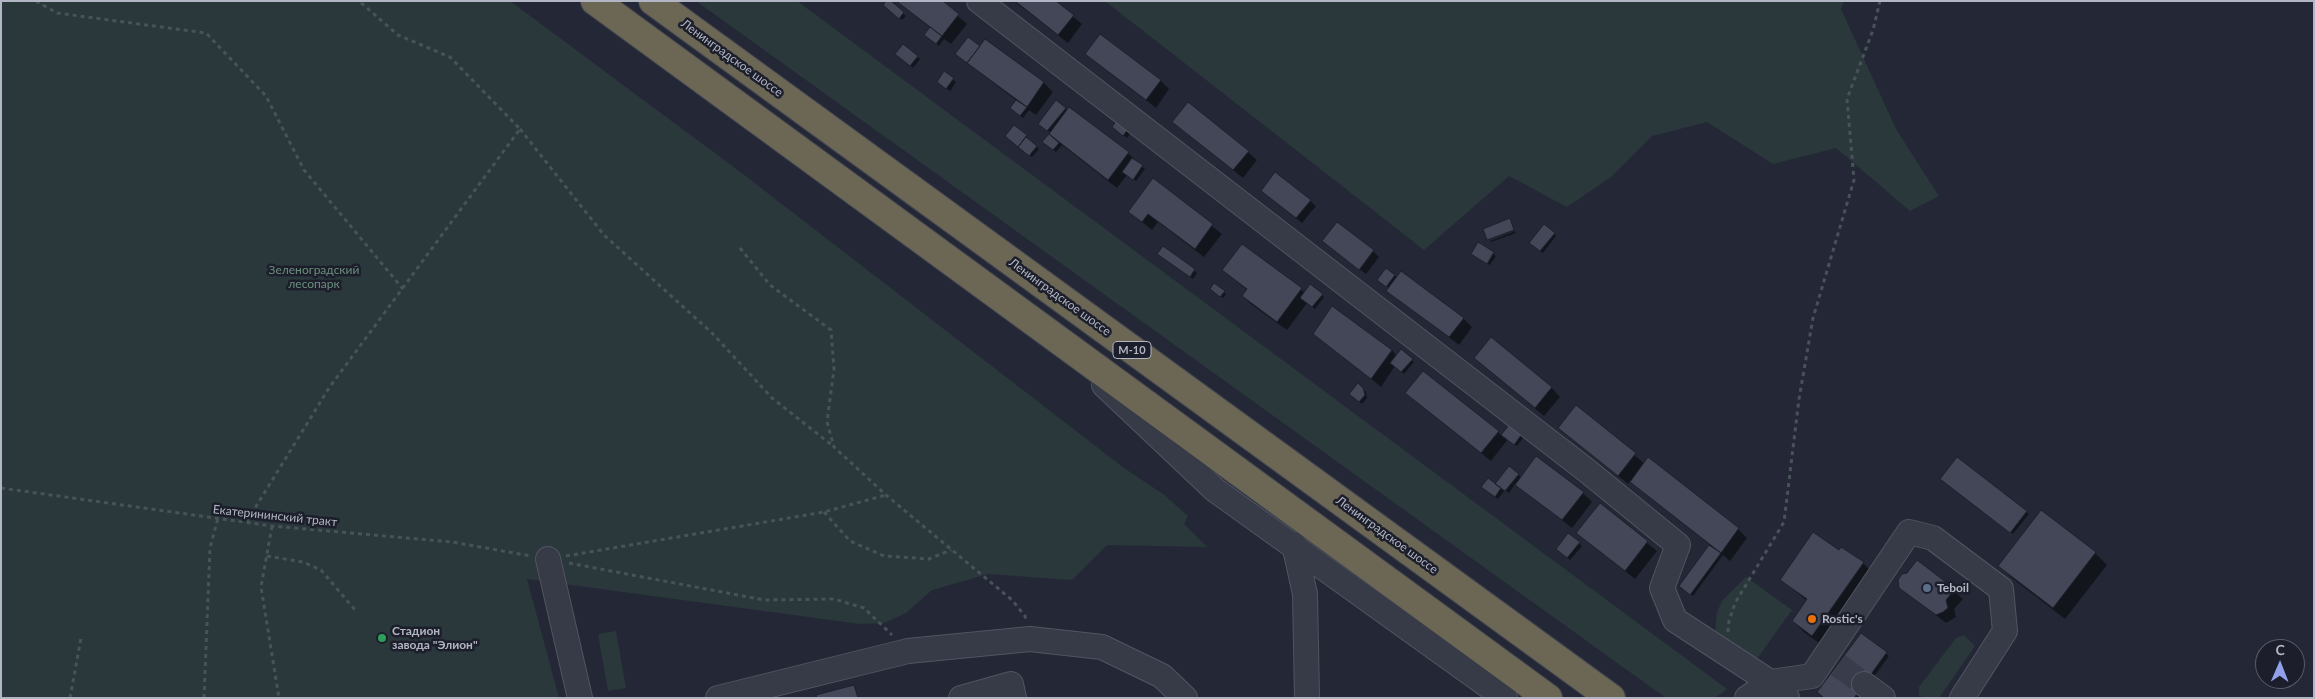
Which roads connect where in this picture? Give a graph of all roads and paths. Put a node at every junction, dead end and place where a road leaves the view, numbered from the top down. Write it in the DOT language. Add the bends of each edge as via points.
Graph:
graph roads {
  1 [pos="36,1"];
  2 [pos="360,1"];
  3 [pos="595,1"];
  4 [pos="653,1"];
  5 [pos="979,1"];
  6 [pos="1880,1"];
  7 [pos="520,129"];
  8 [pos="740,248"];
  9 [pos="403,289"];
  10 [pos="1048,333"];
  11 [pos="834,447"];
  12 [pos="1,489"];
  13 [pos="886,495"];
  14 [pos="824,512"];
  15 [pos="218,518"];
  16 [pos="247,521"];
  17 [pos="272,526"];
  18 [pos="1294,544"];
  19 [pos="951,550"];
  20 [pos="267,556"];
  21 [pos="548,559"];
  22 [pos="355,610"];
  23 [pos="1728,635"];
  24 [pos="81,638"];
  25 [pos="1030,639"];
  26 [pos="908,651"];
  27 [pos="1864,684"];
  28 [pos="1779,690"];
  29 [pos="726,697"];
  30 [pos="70,698"];
  31 [pos="204,698"];
  32 [pos="279,698"];
  33 [pos="580,698"];
  34 [pos="961,698"];
  35 [pos="1014,698"];
  36 [pos="1185,698"];
  37 [pos="1308,698"];
  38 [pos="1506,698"];
  39 [pos="1548,698"];
  40 [pos="1611,698"];
  41 [pos="1747,698"];
  42 [pos="1883,698"];
  43 [pos="1962,698"];
  1 -- 9 [label="path" via="57,13 206,33 266,96 304,170"];
  2 -- 7 [label="path" via="398,35 450,58"];
  3 -- 10 [label="highway, М-10"];
  4 -- 40 [label="highway, Ленинградское шоссе / М-10"];
  5 -- 28 [label="lane" via="1678,545 1662,588 1675,620"];
  6 -- 23 [label="path" via="1873,30 1847,100 1854,180 1813,318 1784,522 1735,603"];
  7 -- 9 [label="path"];
  7 -- 11 [label="path" via="604,235 712,333 772,398"];
  8 -- 11 [label="path" via="770,284 831,330 834,369 827,422"];
  9 -- 16 [label="path" via="329,388"];
  10 -- 18 [label="lane" via="1215,490"];
  10 -- 39 [label="highway, М-10"];
  11 -- 13 [label="path"];
  12 -- 15 [label="path, Екатерининский тракт"];
  13 -- 14 [label="path"];
  13 -- 19 [label="path"];
  14 -- 19 [label="path" via="850,541 884,556 929,559"];
  14 -- 21 [label="path"];
  15 -- 16 [label="path, Екатерининский тракт"];
  15 -- 31 [label="path" via="210,548"];
  16 -- 17 [label="path, Екатерининский тракт"];
  17 -- 20 [label="path"];
  17 -- 21 [label="path, Екатерининский тракт" via="452,542"];
  18 -- 37 [label="lane" via="1305,594"];
  18 -- 38 [label="lane"];
  19 -- 25 [label="path" via="1012,600 1025,616"];
  20 -- 22 [label="path" via="303,562 321,570"];
  20 -- 32 [label="path" via="261,587"];
  21 -- 26 [label="path, Екатерининский тракт" via="764,600 834,599 864,608"];
  21 -- 33 [label="lane"];
  24 -- 30 [label="path"];
  25 -- 26 [label="lane"];
  25 -- 36 [label="lane" via="1102,647 1162,676"];
  26 -- 29 [label="lane"];
  27 -- 42 [label="lane"];
  28 -- 41 [label="lane"];
  28 -- 43 [label="lane" via="1812,676 1832,661 1909,532 1933,538 2000,589 2005,632"];
  34 -- 35 [label="lane" via="1011,684"];
}
